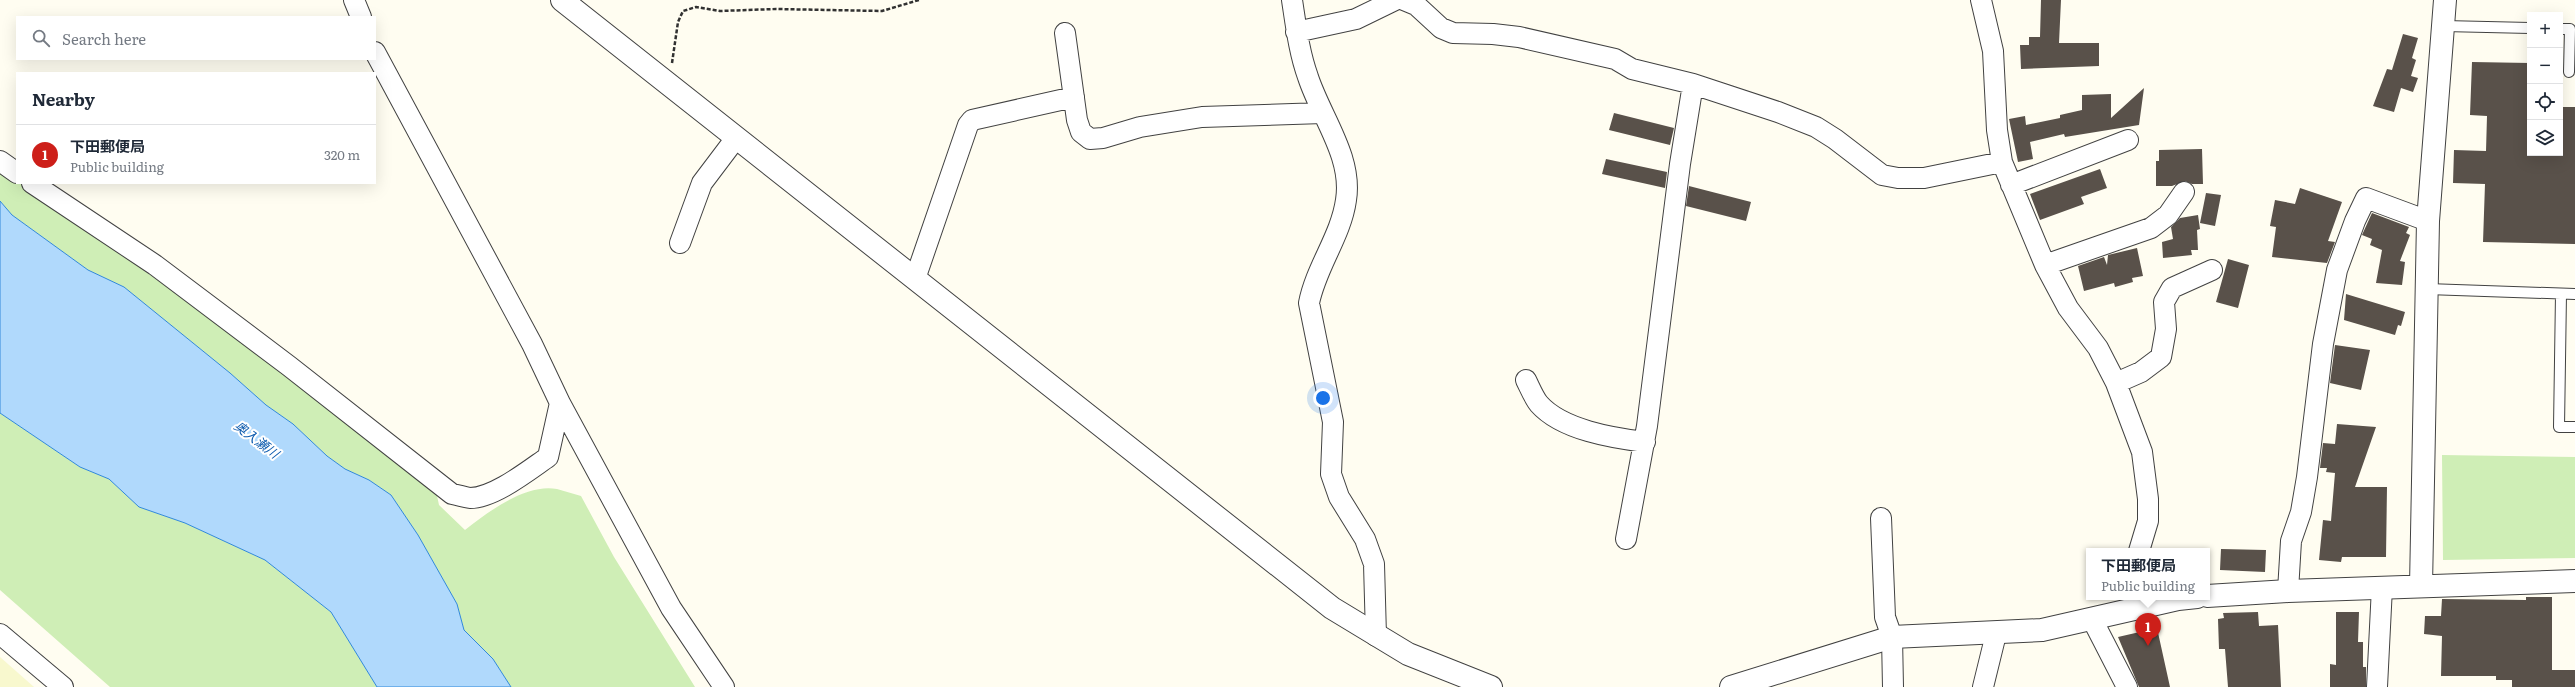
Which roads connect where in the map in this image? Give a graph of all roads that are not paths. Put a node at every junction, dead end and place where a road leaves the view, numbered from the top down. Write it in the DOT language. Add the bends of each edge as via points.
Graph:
graph roads {
  1 [pos="354,0"];
  2 [pos="562,0"];
  3 [pos="1292,0"];
  4 [pos="1394,0"];
  5 [pos="1404,0"];
  6 [pos="2444,0"];
  7 [pos="1980,1"];
  8 [pos="361,16"];
  9 [pos="2444,26"];
  10 [pos="2527,28"];
  11 [pos="2563,29"];
  12 [pos="1296,32"];
  13 [pos="1065,33"];
  14 [pos="376,54"];
  15 [pos="2570,72"];
  16 [pos="1693,84"];
  17 [pos="1074,97"];
  18 [pos="1323,113"];
  19 [pos="736,138"];
  20 [pos="2128,140"];
  21 [pos="0,161"];
  22 [pos="2002,162"];
  23 [pos="16,172"];
  24 [pos="33,184"];
  25 [pos="2011,185"];
  26 [pos="2184,192"];
  27 [pos="2428,221"];
  28 [pos="680,243"];
  29 [pos="2045,265"];
  30 [pos="2212,270"];
  31 [pos="915,279"];
  32 [pos="2427,289"];
  33 [pos="2560,294"];
  34 [pos="2575,294"];
  35 [pos="1526,380"];
  36 [pos="2116,383"];
  37 [pos="560,403"];
  38 [pos="2575,427"];
  39 [pos="1645,442"];
  40 [pos="1882,518"];
  41 [pos="1626,539"];
  42 [pos="2140,548"];
  43 [pos="2575,581"];
  44 [pos="2421,586"];
  45 [pos="2382,587"];
  46 [pos="2288,591"];
  47 [pos="2210,596"];
  48 [pos="2167,600"];
  49 [pos="2125,604"];
  50 [pos="2092,619"];
  51 [pos="0,634"];
  52 [pos="1996,634"];
  53 [pos="1376,636"];
  54 [pos="1892,637"];
  55 [pos="1459,681"];
  56 [pos="63,687"];
  57 [pos="724,687"];
  58 [pos="1491,687"];
  59 [pos="1731,687"];
  60 [pos="1893,687"];
  61 [pos="1983,687"];
  62 [pos="2127,687"];
  63 [pos="2377,687"];
  1 -- 8 [label="street"];
  2 -- 19 [label="street"];
  3 -- 12 [label="street"];
  4 -- 12 [label="street" via="1356,19"];
  5 -- 16 [label="street" via="1416,5 1441,28 1453,33 1519,37 1615,60 1632,69"];
  6 -- 9 [label="street"];
  7 -- 22 [label="street" via="1993,51"];
  9 -- 10 [label="lane"];
  9 -- 27 [label="street"];
  11 -- 15 [label="lane" via="2570,29"];
  12 -- 18 [label="street" via="1308,77"];
  13 -- 17 [label="street"];
  14 -- 37 [label="street" via="532,344"];
  16 -- 22 [label="street" via="1816,127 1882,175 1924,178"];
  16 -- 39 [label="street" via="1680,164"];
  17 -- 18 [label="street" via="1081,132 1090,139 1103,138 1140,127 1202,118"];
  17 -- 31 [label="street" via="972,120 968,125"];
  18 -- 53 [label="street" via="1346,173 1346,200 1342,219 1313,283 1309,303 1333,422 1331,474 1339,497 1365,539 1374,564"];
  19 -- 28 [label="street" via="702,183"];
  19 -- 31 [label="street"];
  20 -- 25 [label="street"];
  21 -- 23 [label="street"];
  22 -- 25 [label="street"];
  24 -- 37 [label="street" via="155,266 289,366 452,494 471,498 488,494 526,473 548,457"];
  25 -- 29 [label="street"];
  26 -- 29 [label="street" via="2168,215 2151,228"];
  27 -- 32 [label="street"];
  27 -- 46 [label="street" via="2366,198 2355,221 2337,270 2323,344 2307,477 2301,512 2291,542"];
  29 -- 36 [label="street" via="2068,308 2098,348"];
  30 -- 36 [label="street" via="2172,288 2164,302 2166,330 2161,357 2141,372"];
  31 -- 53 [label="street" via="1332,608"];
  32 -- 33 [label="lane"];
  32 -- 44 [label="street"];
  33 -- 34 [label="lane"];
  33 -- 38 [label="lane" via="2559,427"];
  35 -- 39 [label="street" via="1540,405 1565,422 1618,438"];
  36 -- 42 [label="street" via="2142,452 2148,521"];
  37 -- 57 [label="street" via="671,608"];
  39 -- 41 [label="street"];
  40 -- 54 [label="street" via="1885,617"];
  43 -- 44 [label="street"];
  44 -- 45 [label="street"];
  45 -- 46 [label="street"];
  45 -- 63 [label="street"];
  46 -- 47 [label="street"];
  48 -- 49 [label="street"];
  49 -- 50 [label="street"];
  50 -- 52 [label="street" via="2042,630"];
  50 -- 62 [label="street"];
  51 -- 56 [label="street"];
  52 -- 54 [label="street"];
  52 -- 61 [label="street"];
  53 -- 55 [label="street"];
  54 -- 59 [label="street"];
  54 -- 60 [label="street"];
  55 -- 58 [label="street"];
}
